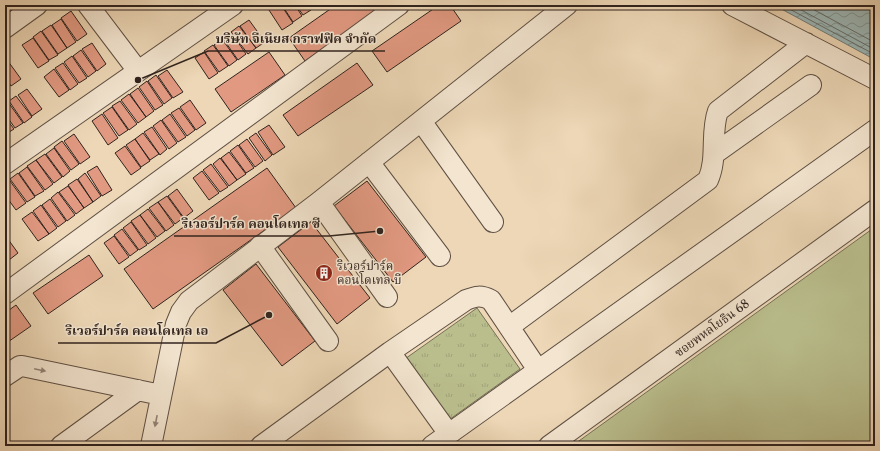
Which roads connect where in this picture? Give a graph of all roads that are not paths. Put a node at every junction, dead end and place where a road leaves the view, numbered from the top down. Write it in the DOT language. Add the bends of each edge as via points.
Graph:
graph roads {
  1 [pos="38,5"];
  2 [pos="88,5"];
  3 [pos="233,5"];
  4 [pos="399,5"];
  5 [pos="567,5"];
  6 [pos="732,5"];
  7 [pos="5,28"];
  8 [pos="806,43"];
  9 [pos="138,72"];
  10 [pos="875,79"];
  11 [pos="811,85"];
  12 [pos="421,121"];
  13 [pos="875,130"];
  14 [pos="714,154"];
  15 [pos="369,162"];
  16 [pos="5,164"];
  17 [pos="319,202"];
  18 [pos="875,210"];
  19 [pos="493,222"];
  20 [pos="260,246"];
  21 [pos="440,256"];
  22 [pos="5,294"];
  23 [pos="387,297"];
  24 [pos="509,327"];
  25 [pos="328,341"];
  26 [pos="390,352"];
  27 [pos="538,370"];
  28 [pos="5,376"];
  29 [pos="138,390"];
  30 [pos="161,395"];
  31 [pos="449,434"];
  32 [pos="61,446"];
  33 [pos="151,446"];
  34 [pos="261,446"];
  35 [pos="432,446"];
  36 [pos="549,446"];
  1 -- 7 [label="street"];
  2 -- 9 [label="street"];
  3 -- 9 [label="street"];
  4 -- 22 [label="street"];
  5 -- 12 [label="street"];
  6 -- 8 [label="street"];
  8 -- 10 [label="street"];
  8 -- 14 [label="street" via="718,111 714,129"];
  9 -- 16 [label="street"];
  11 -- 14 [label="street"];
  12 -- 15 [label="street"];
  12 -- 19 [label="street"];
  13 -- 27 [label="street"];
  14 -- 24 [label="street" via="708,180"];
  15 -- 17 [label="street"];
  15 -- 21 [label="street"];
  17 -- 20 [label="street"];
  17 -- 23 [label="street"];
  18 -- 36 [label="street, ซอยพหลโยธิน 68"];
  20 -- 25 [label="street"];
  20 -- 30 [label="street" via="189,301 181,312 176,324"];
  24 -- 26 [label="street" via="491,300 484,296 475,296"];
  24 -- 27 [label="street"];
  26 -- 31 [label="street"];
  26 -- 34 [label="street"];
  27 -- 31 [label="street"];
  28 -- 29 [label="street, one-way" via="22,366"];
  29 -- 30 [label="street"];
  29 -- 32 [label="street"];
  30 -- 33 [label="street, one-way"];
  31 -- 35 [label="street"];
}
